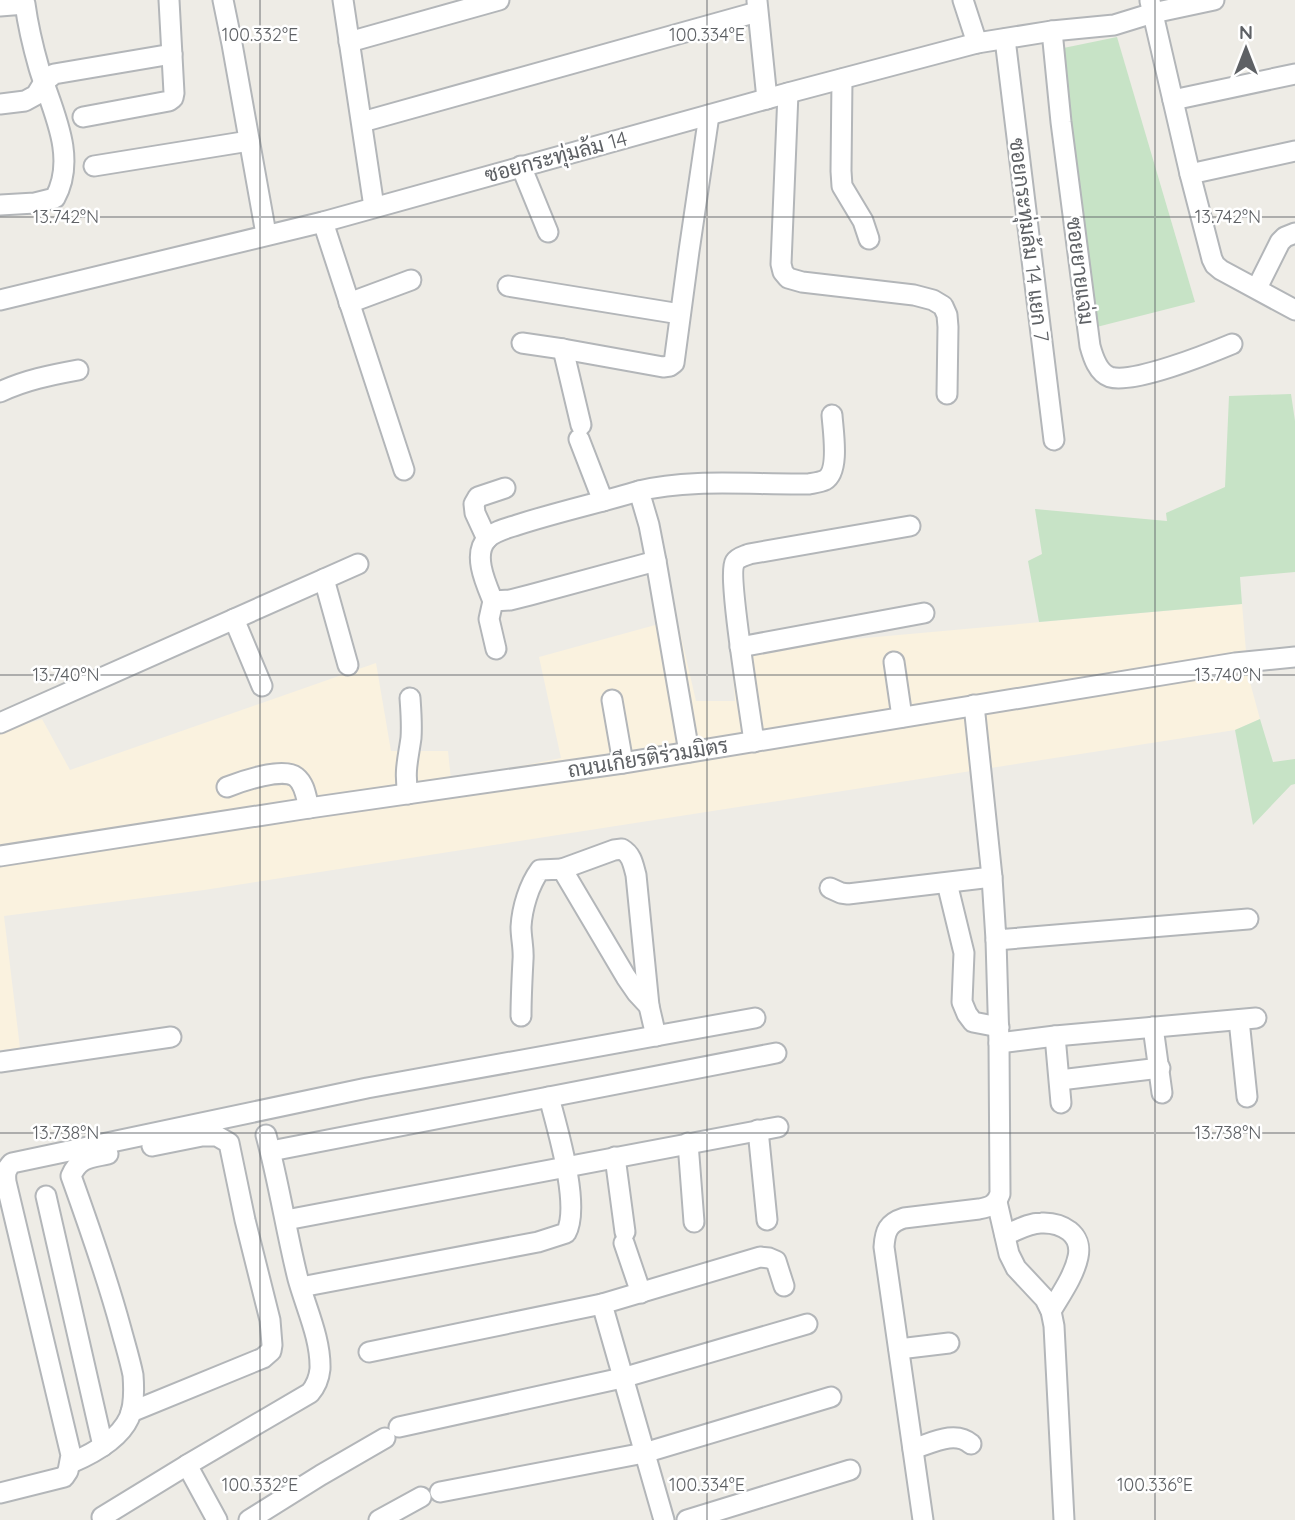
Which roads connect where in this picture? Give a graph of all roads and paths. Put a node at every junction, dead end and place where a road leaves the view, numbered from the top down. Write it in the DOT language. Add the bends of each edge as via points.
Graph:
graph roads {
  1 [pos="169,0"];
  2 [pos="223,0"];
  3 [pos="343,0"];
  4 [pos="499,0"];
  5 [pos="964,0"];
  6 [pos="1214,0"];
  7 [pos="24,2"];
  8 [pos="0,6"];
  9 [pos="757,6"];
  10 [pos="1152,6"];
  11 [pos="1052,31"];
  12 [pos="1005,39"];
  13 [pos="349,42"];
  14 [pos="977,43"];
  15 [pos="173,54"];
  16 [pos="1295,74"];
  17 [pos="842,79"];
  18 [pos="44,82"];
  19 [pos="788,93"];
  20 [pos="767,99"];
  21 [pos="1173,100"];
  22 [pos="0,104"];
  23 [pos="709,115"];
  24 [pos="83,117"];
  25 [pos="362,122"];
  26 [pos="250,141"];
  27 [pos="1295,151"];
  28 [pos="94,166"];
  29 [pos="522,166"];
  30 [pos="1190,174"];
  31 [pos="0,205"];
  32 [pos="374,206"];
  33 [pos="323,222"];
  34 [pos="548,232"];
  35 [pos="1295,233"];
  36 [pos="267,234"];
  37 [pos="869,239"];
  38 [pos="411,280"];
  39 [pos="509,286"];
  40 [pos="1256,288"];
  41 [pos="0,300"];
  42 [pos="349,303"];
  43 [pos="1295,310"];
  44 [pos="680,314"];
  45 [pos="522,344"];
  46 [pos="1232,344"];
  47 [pos="563,349"];
  48 [pos="78,370"];
  49 [pos="0,391"];
  50 [pos="947,394"];
  51 [pos="832,415"];
  52 [pos="1054,440"];
  53 [pos="404,470"];
  54 [pos="505,488"];
  55 [pos="639,491"];
  56 [pos="603,501"];
  57 [pos="910,526"];
  58 [pos="487,539"];
  59 [pos="656,561"];
  60 [pos="358,564"];
  61 [pos="324,579"];
  62 [pos="494,601"];
  63 [pos="924,613"];
  64 [pos="234,619"];
  65 [pos="740,647"];
  66 [pos="496,649"];
  67 [pos="1295,656"];
  68 [pos="894,662"];
  69 [pos="348,664"];
  70 [pos="262,687"];
  71 [pos="410,698"];
  72 [pos="612,700"];
  73 [pos="975,705"];
  74 [pos="902,717"];
  75 [pos="0,723"];
  76 [pos="754,742"];
  77 [pos="689,752"];
  78 [pos="623,763"];
  79 [pos="227,787"];
  80 [pos="408,794"];
  81 [pos="309,808"];
  82 [pos="0,856"];
  83 [pos="562,869"];
  84 [pos="992,877"];
  85 [pos="947,883"];
  86 [pos="830,888"];
  87 [pos="1248,919"];
  88 [pos="996,940"];
  89 [pos="649,1006"];
  90 [pos="521,1016"];
  91 [pos="755,1018"];
  92 [pos="1153,1027"];
  93 [pos="999,1035"];
  94 [pos="656,1036"];
  95 [pos="1055,1036"];
  96 [pos="171,1037"];
  97 [pos="776,1053"];
  98 [pos="0,1062"];
  99 [pos="1160,1068"];
  100 [pos="1060,1080"];
  101 [pos="1162,1093"];
  102 [pos="550,1097"];
  103 [pos="1247,1097"];
  104 [pos="1061,1102"];
  105 [pos="778,1127"];
  106 [pos="758,1130"];
  107 [pos="688,1143"];
  108 [pos="615,1157"];
  109 [pos="566,1166"];
  110 [pos="46,1196"];
  111 [pos="997,1202"];
  112 [pos="286,1220"];
  113 [pos="767,1220"];
  114 [pos="694,1222"];
  115 [pos="1005,1235"];
  116 [pos="785,1286"];
  117 [pos="300,1287"];
  118 [pos="641,1293"];
  119 [pos="602,1304"];
  120 [pos="1051,1311"];
  121 [pos="807,1324"];
  122 [pos="949,1343"];
  123 [pos="899,1349"];
  124 [pos="369,1352"];
  125 [pos="622,1378"];
  126 [pos="831,1397"];
  127 [pos="131,1412"];
  128 [pos="971,1444"];
  129 [pos="103,1446"];
  130 [pos="913,1449"];
  131 [pos="644,1453"];
  132 [pos="71,1463"];
  133 [pos="187,1465"];
  134 [pos="850,1471"];
  135 [pos="0,1493"];
  136 [pos="102,1517"];
  137 [pos="217,1520"];
  138 [pos="249,1520"];
  139 [pos="379,1520"];
  140 [pos="664,1520"];
  141 [pos="687,1520"];
  142 [pos="923,1520"];
  143 [pos="1064,1520"];
  1 -- 15 [label="street"];
  2 -- 26 [label="street"];
  3 -- 13 [label="street"];
  4 -- 13 [label="street"];
  5 -- 14 [label="street"];
  6 -- 10 [label="street, ซอยกระทุ่มล้ม 14"];
  7 -- 8 [label="street"];
  7 -- 18 [label="street"];
  9 -- 20 [label="street"];
  9 -- 25 [label="street"];
  10 -- 11 [label="street, ซอยกระทุ่มล้ม 14" via="1114,25"];
  10 -- 21 [label="street"];
  11 -- 12 [label="street, ซอยกระทุ่มล้ม 14"];
  11 -- 46 [label="street, ซอยยายแจ่ม" via="1094,360 1109,377 1118,378 1175,366"];
  12 -- 14 [label="street, ซอยกระทุ่มล้ม 14"];
  12 -- 52 [label="street, ซอยกระทุ่มล้ม 14 แยก 7"];
  13 -- 25 [label="street"];
  14 -- 17 [label="street, ซอยกระทุ่มล้ม 14"];
  15 -- 18 [label="street" via="54,74"];
  15 -- 24 [label="street" via="174,93 169,101"];
  16 -- 21 [label="street"];
  17 -- 19 [label="street, ซอยกระทุ่มล้ม 14"];
  17 -- 37 [label="street" via="842,186"];
  18 -- 22 [label="street" via="36,95 25,101"];
  18 -- 31 [label="street" via="65,163 60,190 47,201"];
  19 -- 20 [label="street, ซอยกระทุ่มล้ม 14"];
  19 -- 50 [label="street" via="783,272 802,282 914,295 943,306 948,327"];
  20 -- 23 [label="street, ซอยกระทุ่มล้ม 14"];
  21 -- 30 [label="street"];
  23 -- 29 [label="street, ซอยกระทุ่มล้ม 14"];
  23 -- 44 [label="street"];
  25 -- 32 [label="street"];
  26 -- 28 [label="street"];
  26 -- 36 [label="street"];
  27 -- 30 [label="street"];
  29 -- 32 [label="street, ซอยกระทุ่มล้ม 14"];
  29 -- 34 [label="street"];
  30 -- 40 [label="street" via="1215,265"];
  32 -- 33 [label="street, ซอยกระทุ่มล้ม 14"];
  33 -- 36 [label="street, ซอยกระทุ่มล้ม 14"];
  33 -- 42 [label="street"];
  35 -- 40 [label="street" via="1280,242"];
  36 -- 41 [label="street, ซอยกระทุ่มล้ม 14"];
  38 -- 42 [label="street"];
  39 -- 44 [label="street"];
  40 -- 43 [label="street"];
  42 -- 53 [label="street"];
  44 -- 47 [label="street" via="676,355 670,366"];
  45 -- 47 [label="street"];
  47 -- 56 [label="street" via="580,432"];
  48 -- 49 [label="street" via="38,377"];
  51 -- 55 [label="street" via="834,463 832,474 824,480 684,484"];
  54 -- 58 [label="street" via="478,497 474,504"];
  55 -- 56 [label="street"];
  55 -- 59 [label="street"];
  56 -- 58 [label="street"];
  57 -- 65 [label="street" via="740,557 733,571"];
  58 -- 62 [label="street" via="481,566"];
  59 -- 62 [label="street"];
  59 -- 77 [label="street"];
  60 -- 61 [label="street"];
  61 -- 64 [label="street"];
  61 -- 69 [label="street"];
  62 -- 66 [label="street" via="489,619"];
  63 -- 65 [label="street"];
  64 -- 70 [label="street"];
  64 -- 75 [label="street"];
  65 -- 76 [label="street"];
  67 -- 73 [label="street, ถนนเกียรติร่วมมิตร"];
  68 -- 74 [label="street"];
  71 -- 80 [label="street"];
  72 -- 78 [label="street"];
  73 -- 74 [label="street, ถนนเกียรติร่วมมิตร"];
  73 -- 84 [label="street"];
  74 -- 76 [label="street, ถนนเกียรติร่วมมิตร"];
  76 -- 77 [label="street, ถนนเกียรติร่วมมิตร"];
  77 -- 78 [label="street, ถนนเกียรติร่วมมิตร"];
  78 -- 80 [label="street, ถนนเกียรติร่วมมิตร"];
  79 -- 81 [label="street" via="243,780 289,774 303,784"];
  80 -- 81 [label="street, ถนนเกียรติร่วมมิตร"];
  81 -- 82 [label="street, ถนนเกียรติร่วมมิตร"];
  83 -- 89 [label="street" via="626,977"];
  83 -- 89 [label="street" via="614,850 628,852 636,875"];
  83 -- 90 [label="street" via="540,870 527,900 522,926"];
  84 -- 85 [label="street"];
  84 -- 88 [label="street"];
  85 -- 86 [label="street" via="848,894"];
  85 -- 93 [label="street" via="964,953 962,1002 973,1022"];
  87 -- 88 [label="street"];
  88 -- 93 [label="street"];
  89 -- 94 [label="street"];
  91 -- 94 [label="street"];
  92 -- 95 [label="street"];
  92 -- 99 [label="street"];
  92 -- 103 [label="street" via="1248,1019"];
  93 -- 95 [label="street"];
  93 -- 111 [label="street"];
  94 -- 132 [label="street" via="367,1088 12,1163 5,1173 6,1182"];
  95 -- 100 [label="street"];
  96 -- 98 [label="street"];
  97 -- 102 [label="street"];
  99 -- 100 [label="street"];
  99 -- 101 [label="street"];
  100 -- 104 [label="street"];
  102 -- 109 [label="street"];
  102 -- 112 [label="street" via="269,1143"];
  105 -- 106 [label="street"];
  106 -- 107 [label="street"];
  106 -- 113 [label="street"];
  107 -- 108 [label="street"];
  107 -- 114 [label="street"];
  108 -- 109 [label="street"];
  108 -- 118 [label="street" via="625,1238"];
  109 -- 112 [label="street"];
  109 -- 117 [label="street" via="571,1219 566,1233 558,1237"];
  110 -- 129 [label="street"];
  111 -- 115 [label="street"];
  111 -- 123 [label="street" via="979,1209 904,1218 889,1227 884,1247"];
  112 -- 117 [label="street"];
  115 -- 120 [label="street" via="1016,1268"];
  115 -- 120 [label="street" via="1039,1223 1055,1224 1074,1235 1078,1259"];
  116 -- 118 [label="street" via="776,1261 760,1257"];
  117 -- 133 [label="street" via="317,1343 320,1367 316,1387"];
  118 -- 119 [label="street"];
  119 -- 124 [label="street"];
  119 -- 125 [label="street"];
  120 -- 143 [label="street"];
  121 -- 125 [label="street"];
  122 -- 123 [label="street"];
  123 -- 130 [label="street"];
  125 -- 131 [label="street"];
  125 -- 138 [label="street" via="392,1433"];
  126 -- 131 [label="street"];
  127 -- 127 [label="street" via="130,1364 71,1176 76,1165 87,1158 217,1136 229,1143 270,1320 271,1351"];
  127 -- 129 [label="street"];
  128 -- 130 [label="street" via="957,1436"];
  129 -- 132 [label="street"];
  130 -- 142 [label="street"];
  131 -- 139 [label="street" via="430,1494"];
  131 -- 140 [label="street"];
  132 -- 135 [label="street" via="64,1477"];
  133 -- 136 [label="street"];
  133 -- 137 [label="street"];
  134 -- 141 [label="street"];
}
